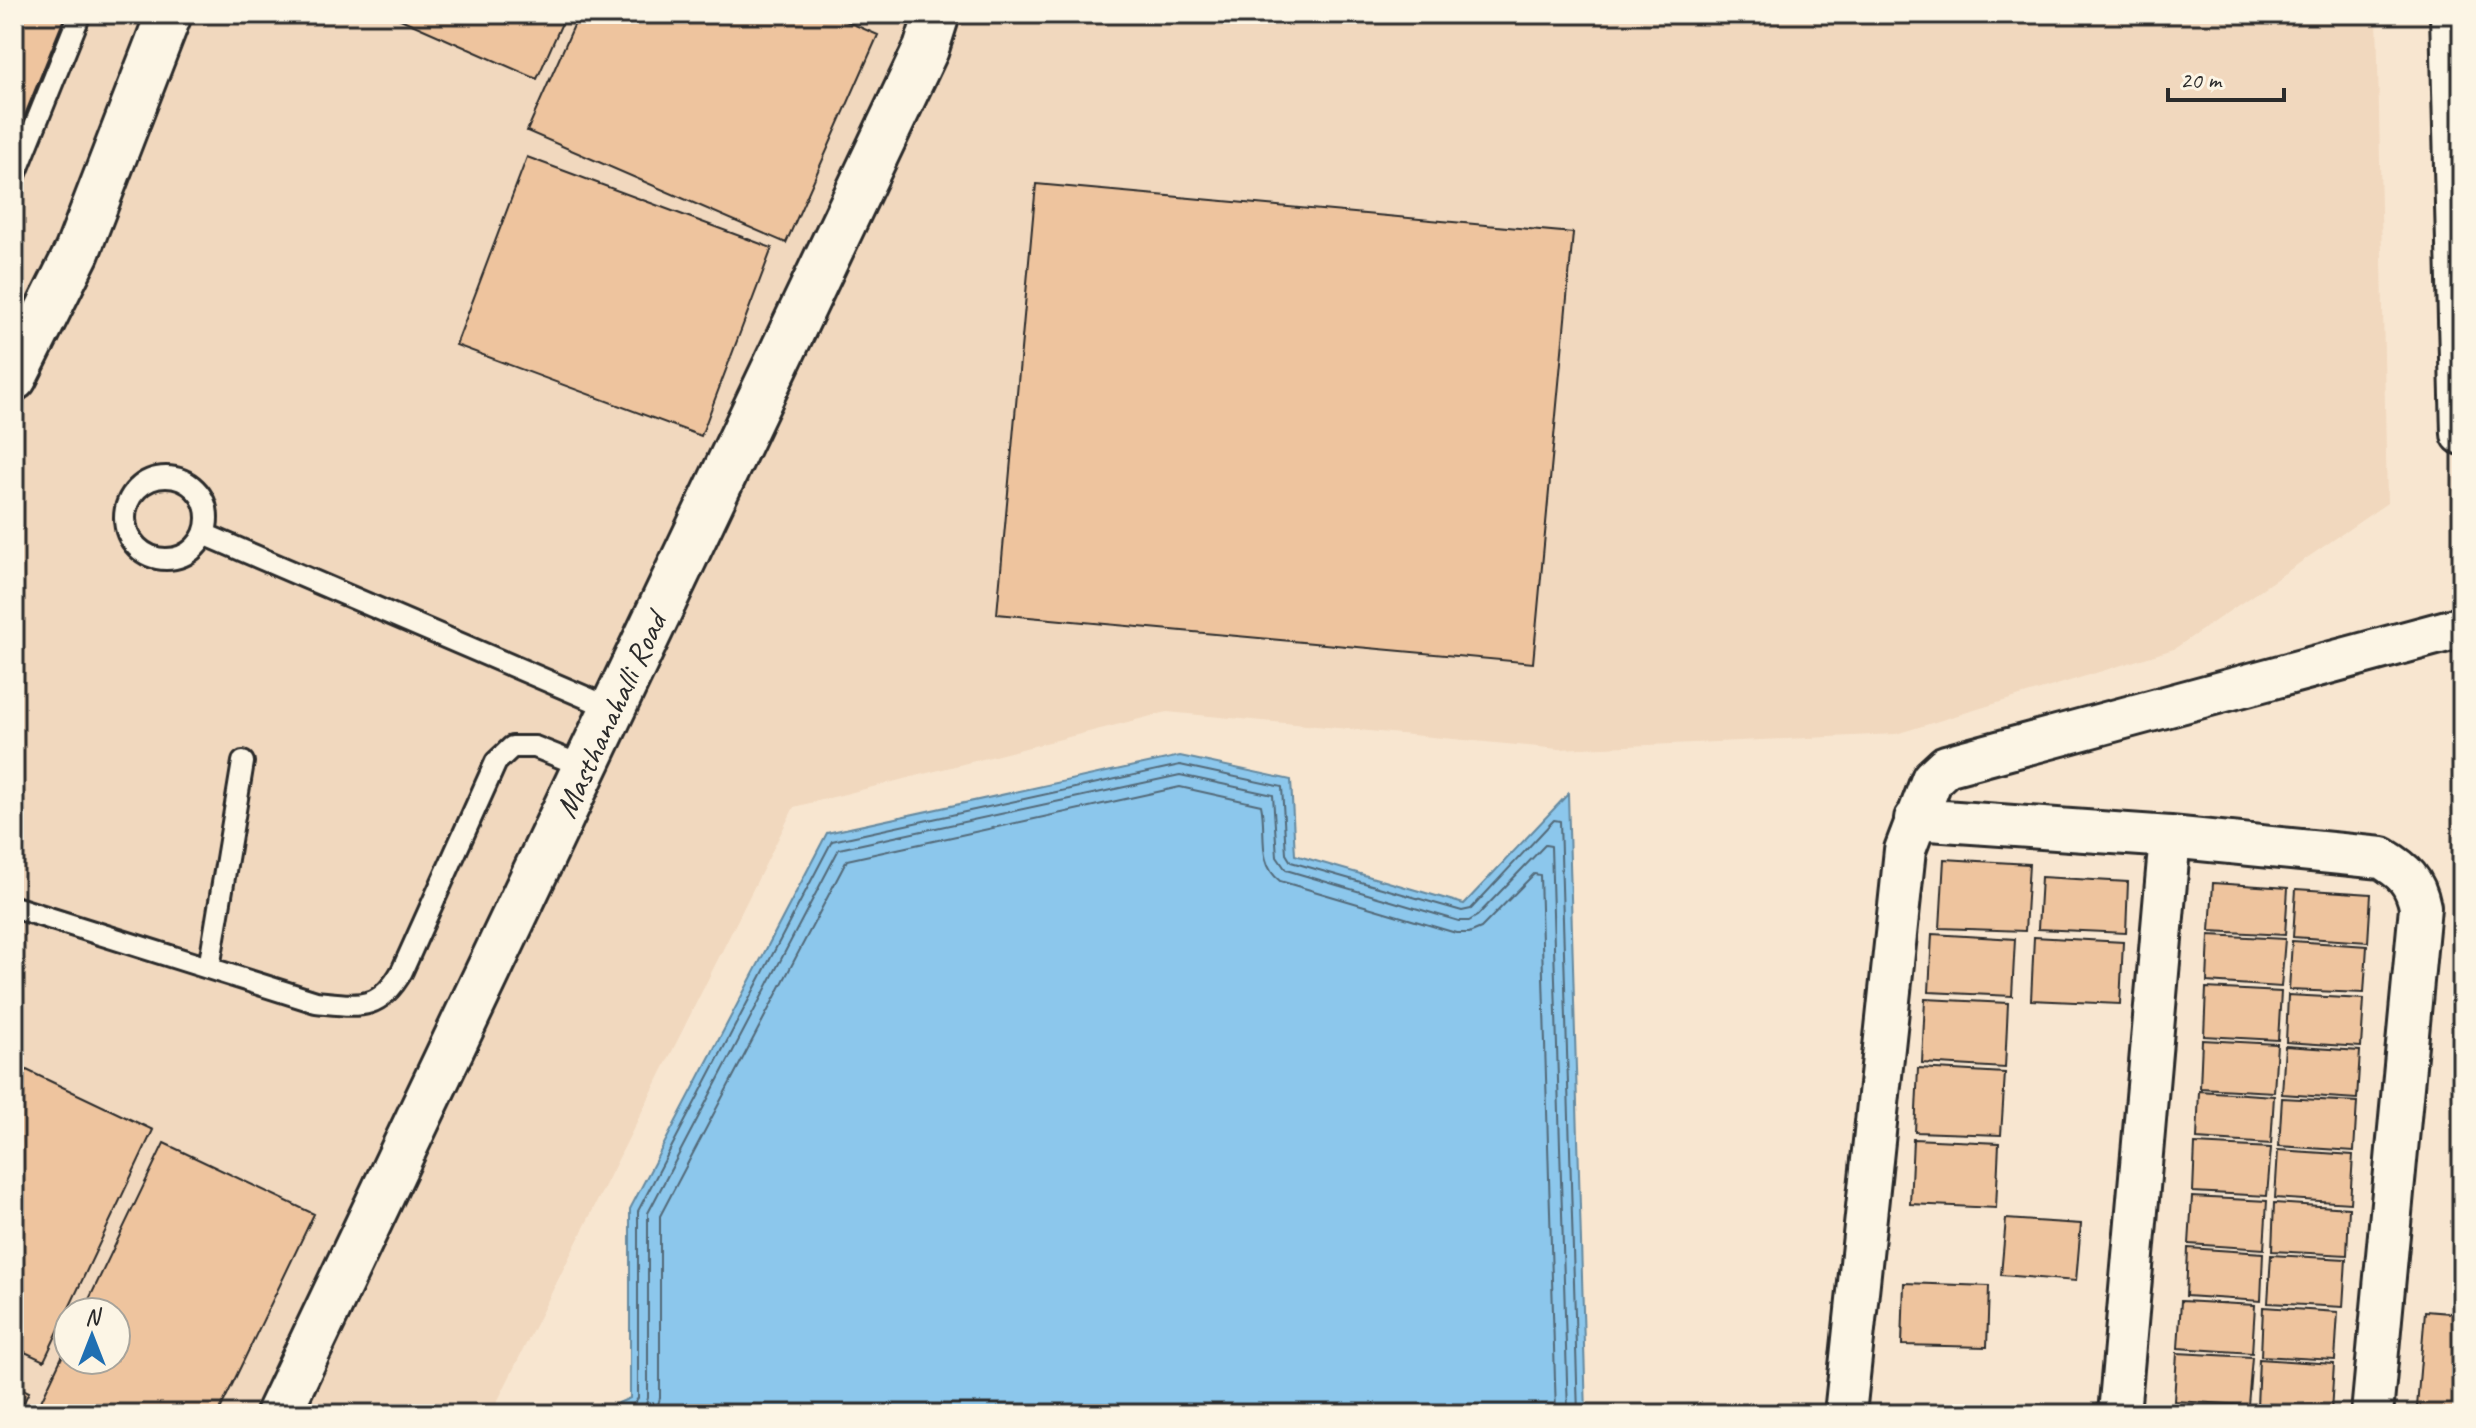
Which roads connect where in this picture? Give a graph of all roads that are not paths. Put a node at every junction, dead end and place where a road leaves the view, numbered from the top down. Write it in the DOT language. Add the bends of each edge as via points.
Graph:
graph roads {
  1 [pos="80,14"];
  2 [pos="169,14"];
  3 [pos="937,14"];
  4 [pos="2451,14"];
  5 [pos="14,178"];
  6 [pos="14,378"];
  7 [pos="2462,434"];
  8 [pos="204,534"];
  9 [pos="2462,627"];
  10 [pos="613,709"];
  11 [pos="243,762"];
  12 [pos="585,767"];
  13 [pos="1915,819"];
  14 [pos="2170,837"];
  15 [pos="14,907"];
  16 [pos="209,968"];
  17 [pos="278,1414"];
  18 [pos="1845,1414"];
  19 [pos="2119,1414"];
  20 [pos="2372,1414"];
  1 -- 5 [label="lane"];
  2 -- 6 [label="street" via="77,252"];
  3 -- 10 [label="street, Masthanahalli Road" via="926,49"];
  4 -- 7 [label="street"];
  8 -- 8 [label="lane" via="197,545 174,558 148,554 126,525 130,498 150,480 178,478 200,494 206,507"];
  8 -- 10 [label="lane"];
  9 -- 13 [label="street" via="1946,766 1932,779"];
  10 -- 12 [label="street, Masthanahalli Road"];
  11 -- 16 [label="lane"];
  12 -- 16 [label="lane" via="535,747 512,747 496,762 402,971 392,990 375,1002 316,1002"];
  12 -- 17 [label="street, Masthanahalli Road"];
  13 -- 14 [label="street"];
  13 -- 18 [label="street" via="1905,850"];
  14 -- 19 [label="street"];
  14 -- 20 [label="street" via="2382,858 2402,870 2416,889 2420,907"];
  15 -- 16 [label="lane"];
}
